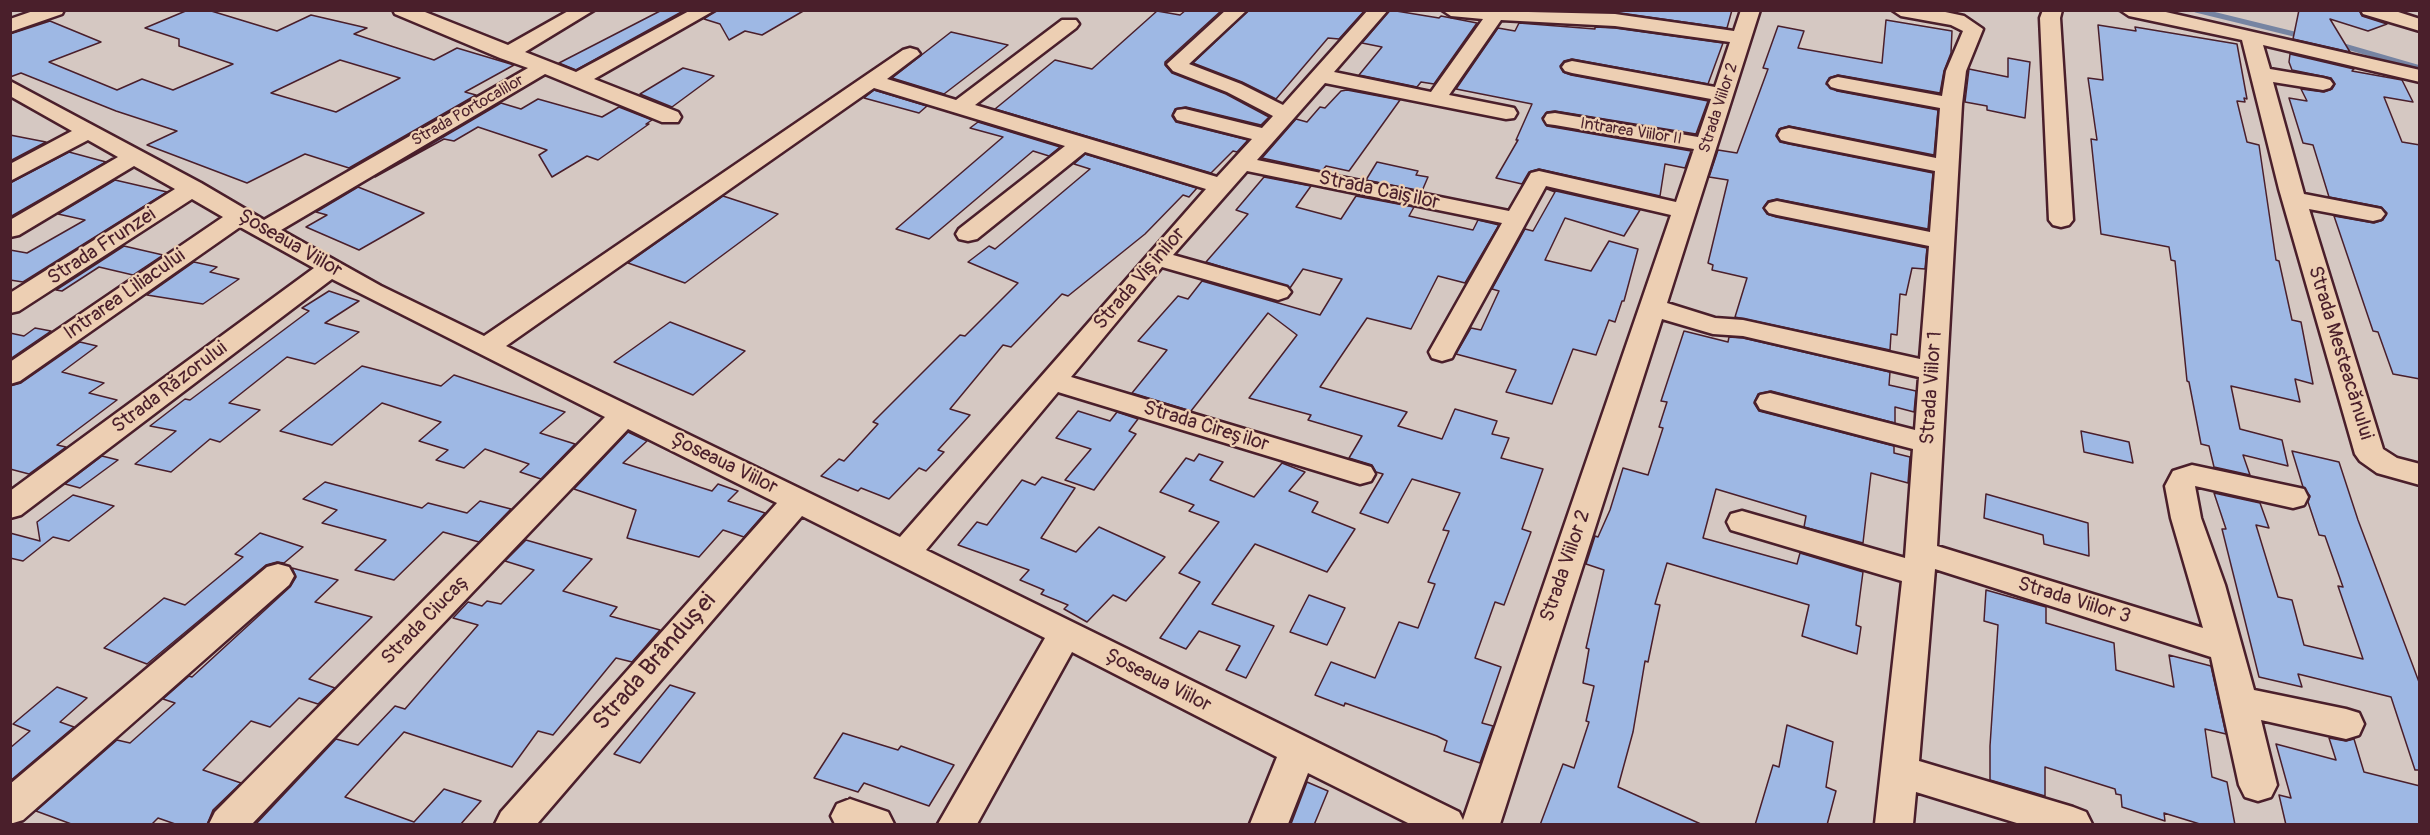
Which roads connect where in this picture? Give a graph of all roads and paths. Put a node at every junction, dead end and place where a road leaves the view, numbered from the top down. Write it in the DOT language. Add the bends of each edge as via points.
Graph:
graph roads {
  1 [pos="55,10"];
  2 [pos="402,10"];
  3 [pos="585,10"];
  4 [pos="706,10"];
  5 [pos="1238,10"];
  6 [pos="1379,10"];
  7 [pos="1451,10"];
  8 [pos="1751,10"];
  9 [pos="1901,10"];
  10 [pos="2054,10"];
  11 [pos="2129,10"];
  12 [pos="2370,10"];
  13 [pos="1495,15"];
  14 [pos="1069,24"];
  15 [pos="2420,25"];
  16 [pos="10,26"];
  17 [pos="2251,37"];
  18 [pos="1741,38"];
  19 [pos="507,54"];
  20 [pos="910,54"];
  21 [pos="1572,67"];
  22 [pos="542,68"];
  23 [pos="2261,74"];
  24 [pos="1322,76"];
  25 [pos="2420,76"];
  26 [pos="576,81"];
  27 [pos="871,81"];
  28 [pos="1838,83"];
  29 [pos="2323,84"];
  30 [pos="1413,95"];
  31 [pos="1723,95"];
  32 [pos="17,98"];
  33 [pos="1436,99"];
  34 [pos="1951,104"];
  35 [pos="960,107"];
  36 [pos="1400,113"];
  37 [pos="1506,113"];
  38 [pos="1185,114"];
  39 [pos="1287,114"];
  40 [pos="670,117"];
  41 [pos="1555,119"];
  42 [pos="87,131"];
  43 [pos="1789,135"];
  44 [pos="1267,136"];
  45 [pos="1083,143"];
  46 [pos="1707,145"];
  47 [pos="133,157"];
  48 [pos="1243,164"];
  49 [pos="1947,167"];
  50 [pos="10,174"];
  51 [pos="1222,186"];
  52 [pos="193,188"];
  53 [pos="2294,199"];
  54 [pos="1777,207"];
  55 [pos="1686,211"];
  56 [pos="2373,214"];
  57 [pos="1515,219"];
  58 [pos="2061,220"];
  59 [pos="252,223"];
  60 [pos="10,230"];
  61 [pos="968,234"];
  62 [pos="1943,242"];
  63 [pos="1156,258"];
  64 [pos="330,268"];
  65 [pos="1278,292"];
  66 [pos="10,305"];
  67 [pos="1654,308"];
  68 [pos="486,347"];
  69 [pos="1442,352"];
  70 [pos="1933,370"];
  71 [pos="10,375"];
  72 [pos="1053,381"];
  73 [pos="1770,402"];
  74 [pos="624,415"];
  75 [pos="1928,443"];
  76 [pos="1360,474"];
  77 [pos="2420,475"];
  78 [pos="2294,497"];
  79 [pos="798,500"];
  80 [pos="10,507"];
  81 [pos="1742,522"];
  82 [pos="905,553"];
  83 [pos="1920,564"];
  84 [pos="278,576"];
  85 [pos="1064,634"];
  86 [pos="2226,648"];
  87 [pos="2239,702"];
  88 [pos="2346,724"];
  89 [pos="1298,751"];
  90 [pos="1900,771"];
  91 [pos="2258,785"];
  92 [pos="10,808"];
  93 [pos="228,825"];
  94 [pos="514,825"];
  95 [pos="957,825"];
  96 [pos="1269,825"];
  97 [pos="1446,825"];
  98 [pos="1481,825"];
  99 [pos="1894,825"];
  100 [pos="2073,825"];
  1 -- 16 [label="street"];
  2 -- 19 [label="street, Strada Portocalilor"];
  3 -- 19 [label="street"];
  4 -- 26 [label="street"];
  5 -- 39 [label="street" via="1177,64"];
  6 -- 24 [label="street, Strada Vișinilor"];
  7 -- 13 [label="street"];
  8 -- 18 [label="street, Strada Viilor 2"];
  9 -- 34 [label="street, Strada Viilor 1" via="1957,20 1972,27 1956,71"];
  10 -- 58 [label="street" via="2050,18"];
  11 -- 17 [label="street"];
  12 -- 15 [label="street"];
  13 -- 18 [label="street" via="1615,20"];
  13 -- 33 [label="street"];
  14 -- 35 [label="street"];
  17 -- 23 [label="street, Strada Mesteacănului"];
  17 -- 25 [label="street"];
  18 -- 31 [label="street, Strada Viilor 2"];
  19 -- 22 [label="street, Strada Portocalilor"];
  20 -- 27 [label="street"];
  21 -- 31 [label="street"];
  22 -- 26 [label="street"];
  22 -- 59 [label="street, Strada Portocalilor"];
  23 -- 29 [label="street"];
  23 -- 53 [label="street, Strada Mesteacănului"];
  24 -- 30 [label="street"];
  24 -- 39 [label="street, Strada Vișinilor"];
  26 -- 40 [label="street"];
  27 -- 35 [label="street"];
  27 -- 68 [label="street"];
  28 -- 34 [label="street"];
  30 -- 33 [label="street"];
  30 -- 36 [label="street"];
  31 -- 46 [label="street, Strada Viilor 2"];
  32 -- 42 [label="street, Șoseaua Viilor"];
  33 -- 37 [label="street"];
  34 -- 49 [label="street, Strada Viilor 1"];
  35 -- 45 [label="street"];
  38 -- 44 [label="street"];
  39 -- 44 [label="street, Strada Vișinilor"];
  41 -- 46 [label="street, Intrarea Viilor II"];
  42 -- 47 [label="street, Șoseaua Viilor"];
  42 -- 50 [label="street"];
  43 -- 49 [label="street"];
  44 -- 48 [label="street, Strada Vișinilor"];
  45 -- 51 [label="street"];
  45 -- 61 [label="street"];
  46 -- 55 [label="street, Strada Viilor 2"];
  47 -- 52 [label="street, Șoseaua Viilor"];
  47 -- 60 [label="street"];
  48 -- 51 [label="street, Strada Vișinilor"];
  48 -- 57 [label="street, Strada Caișilor"];
  49 -- 62 [label="street, Strada Viilor 1"];
  51 -- 63 [label="street, Strada Vișinilor"];
  52 -- 59 [label="street, Șoseaua Viilor"];
  52 -- 66 [label="street, Strada Frunzei"];
  53 -- 56 [label="street"];
  53 -- 77 [label="street, Strada Mesteacănului" via="2370,454 2387,466"];
  54 -- 62 [label="street"];
  55 -- 57 [label="street" via="1539,178"];
  55 -- 67 [label="street, Strada Viilor 2"];
  57 -- 69 [label="street"];
  59 -- 64 [label="street, Șoseaua Viilor"];
  59 -- 71 [label="street, Intrarea Liliacului"];
  62 -- 70 [label="street, Strada Viilor 1"];
  63 -- 65 [label="street"];
  63 -- 72 [label="street, Strada Vișinilor"];
  64 -- 68 [label="street, Șoseaua Viilor"];
  64 -- 80 [label="street, Strada Răzorului"];
  67 -- 70 [label="street" via="1713,326 1743,328"];
  67 -- 98 [label="street, Strada Viilor 2"];
  68 -- 74 [label="street, Șoseaua Viilor"];
  70 -- 75 [label="street, Strada Viilor 1"];
  72 -- 76 [label="street, Strada Cireșilor"];
  72 -- 82 [label="street, Strada Vișinilor"];
  73 -- 75 [label="street"];
  74 -- 79 [label="street, Șoseaua Viilor"];
  74 -- 93 [label="street, Strada Ciucaș"];
  75 -- 83 [label="street, Strada Viilor 1"];
  78 -- 86 [label="street" via="2205,476 2184,478 2180,486"];
  79 -- 82 [label="street, Șoseaua Viilor"];
  79 -- 94 [label="street, Strada Brândușei"];
  81 -- 83 [label="street"];
  82 -- 85 [label="street, Șoseaua Viilor"];
  83 -- 86 [label="street, Strada Viilor 3"];
  83 -- 90 [label="street, Strada Viilor 1"];
  84 -- 92 [label="street"];
  85 -- 89 [label="street, Șoseaua Viilor"];
  85 -- 95 [label="street"];
  86 -- 87 [label="street"];
  87 -- 88 [label="street"];
  87 -- 91 [label="street"];
  89 -- 96 [label="street"];
  89 -- 97 [label="street, Șoseaua Viilor"];
  90 -- 99 [label="street, Strada Viilor 1"];
  90 -- 100 [label="street"];
}
